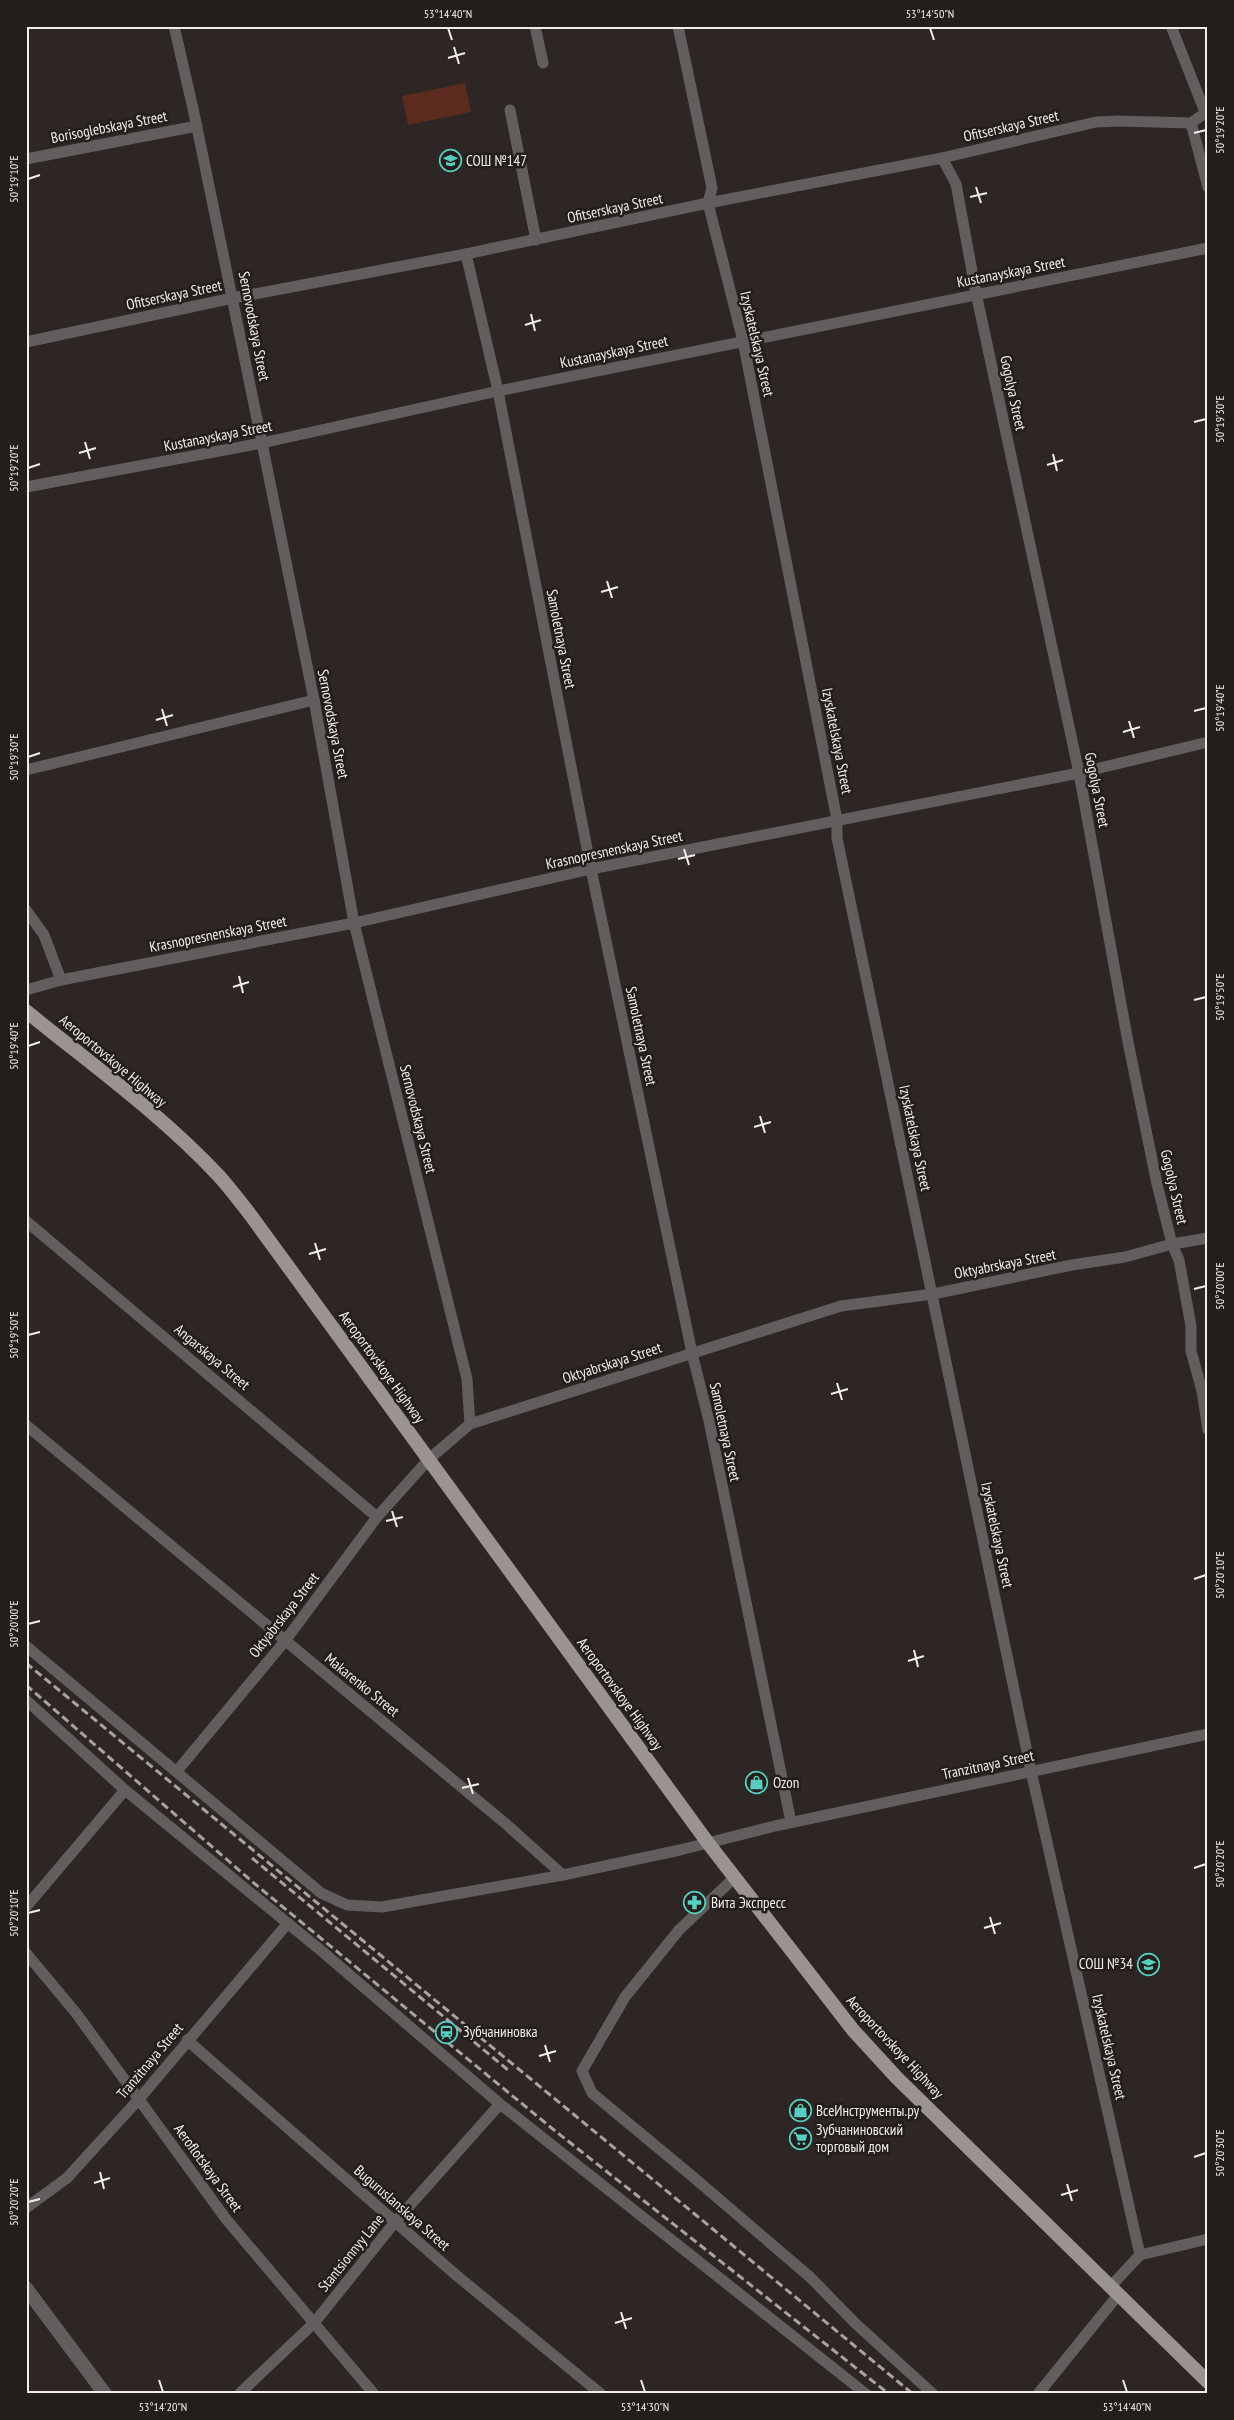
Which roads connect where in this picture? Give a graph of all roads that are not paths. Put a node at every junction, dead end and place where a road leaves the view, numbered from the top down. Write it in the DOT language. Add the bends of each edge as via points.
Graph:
graph roads {
  1 [pos="174,26"];
  2 [pos="535,26"];
  3 [pos="678,26"];
  4 [pos="1171,26"];
  5 [pos="544,63"];
  6 [pos="510,110"];
  7 [pos="1206,112"];
  8 [pos="1191,123"];
  9 [pos="197,126"];
  10 [pos="26,158"];
  11 [pos="942,158"];
  12 [pos="1208,187"];
  13 [pos="708,203"];
  14 [pos="536,240"];
  15 [pos="1208,248"];
  16 [pos="466,254"];
  17 [pos="976,293"];
  18 [pos="233,298"];
  19 [pos="743,341"];
  20 [pos="26,342"];
  21 [pos="498,391"];
  22 [pos="262,443"];
  23 [pos="26,487"];
  24 [pos="314,700"];
  25 [pos="1208,742"];
  26 [pos="26,770"];
  27 [pos="1079,773"];
  28 [pos="837,820"];
  29 [pos="591,868"];
  30 [pos="26,910"];
  31 [pos="354,923"];
  32 [pos="61,980"];
  33 [pos="26,990"];
  34 [pos="26,1011"];
  35 [pos="26,1221"];
  36 [pos="1208,1238"];
  37 [pos="1172,1244"];
  38 [pos="933,1294"];
  39 [pos="692,1353"];
  40 [pos="470,1424"];
  41 [pos="26,1425"];
  42 [pos="1208,1430"];
  43 [pos="429,1459"];
  44 [pos="378,1517"];
  45 [pos="284,1640"];
  46 [pos="26,1646"];
  47 [pos="26,1700"];
  48 [pos="1208,1734"];
  49 [pos="177,1771"];
  50 [pos="1031,1771"];
  51 [pos="125,1790"];
  52 [pos="791,1822"];
  53 [pos="708,1843"];
  54 [pos="563,1875"];
  55 [pos="734,1878"];
  56 [pos="26,1907"];
  57 [pos="288,1923"];
  58 [pos="26,1953"];
  59 [pos="187,2040"];
  60 [pos="139,2099"];
  61 [pos="500,2104"];
  62 [pos="26,2208"];
  63 [pos="395,2222"];
  64 [pos="1208,2239"];
  65 [pos="1140,2255"];
  66 [pos="26,2288"];
  67 [pos="1114,2291"];
  68 [pos="314,2323"];
  69 [pos="1208,2382"];
  70 [pos="105,2394"];
  71 [pos="239,2394"];
  72 [pos="374,2394"];
  73 [pos="601,2394"];
  74 [pos="866,2394"];
  75 [pos="933,2394"];
  76 [pos="1038,2394"];
  1 -- 9 [label="street, Sernovodskaya Street"];
  2 -- 5 [label="street"];
  3 -- 13 [label="street, Izyskatelskaya Street" via="712,188"];
  4 -- 7 [label="street"];
  6 -- 14 [label="street"];
  7 -- 8 [label="street"];
  8 -- 11 [label="street, Ofitserskaya Street" via="1096,122"];
  8 -- 12 [label="street"];
  9 -- 10 [label="street, Borisoglebskaya Street"];
  9 -- 18 [label="street, Sernovodskaya Street"];
  11 -- 13 [label="street, Ofitserskaya Street"];
  11 -- 17 [label="street, Gogolya Street" via="956,184"];
  13 -- 14 [label="street, Ofitserskaya Street"];
  13 -- 19 [label="street, Izyskatelskaya Street"];
  14 -- 16 [label="street, Ofitserskaya Street"];
  15 -- 17 [label="street, Kustanayskaya Street"];
  16 -- 18 [label="street, Ofitserskaya Street"];
  16 -- 21 [label="street, Samoletnaya Street"];
  17 -- 19 [label="street, Kustanayskaya Street"];
  17 -- 27 [label="street, Gogolya Street"];
  18 -- 20 [label="street, Ofitserskaya Street"];
  18 -- 22 [label="street, Sernovodskaya Street"];
  19 -- 21 [label="street, Kustanayskaya Street"];
  19 -- 28 [label="street, Izyskatelskaya Street"];
  21 -- 22 [label="street, Kustanayskaya Street"];
  21 -- 29 [label="street, Samoletnaya Street"];
  22 -- 23 [label="street, Kustanayskaya Street"];
  22 -- 24 [label="street, Sernovodskaya Street"];
  24 -- 26 [label="street"];
  24 -- 31 [label="street, Sernovodskaya Street"];
  25 -- 27 [label="street, Krasnopresnenskaya Street"];
  27 -- 28 [label="street, Krasnopresnenskaya Street"];
  27 -- 37 [label="street, Gogolya Street" via="1130,1052"];
  28 -- 29 [label="street, Krasnopresnenskaya Street"];
  28 -- 38 [label="street, Izyskatelskaya Street" via="836,838"];
  29 -- 31 [label="street, Krasnopresnenskaya Street"];
  29 -- 39 [label="street, Samoletnaya Street"];
  30 -- 32 [label="street" via="44,935"];
  31 -- 32 [label="street, Krasnopresnenskaya Street"];
  31 -- 40 [label="street, Sernovodskaya Street" via="468,1379"];
  32 -- 33 [label="street, Krasnopresnenskaya Street"];
  34 -- 43 [label="main road, Aeroportovskoye Highway" via="171,1131 219,1176 258,1224"];
  35 -- 44 [label="street, Angarskaya Street"];
  36 -- 37 [label="street, Oktyabrskaya Street"];
  37 -- 38 [label="street, Oktyabrskaya Street" via="1125,1258 1072,1265"];
  37 -- 42 [label="street, Gogolya Street" via="1179,1260 1191,1326 1191,1351"];
  38 -- 39 [label="street, Oktyabrskaya Street" via="840,1306"];
  38 -- 50 [label="street, Izyskatelskaya Street"];
  39 -- 40 [label="street, Oktyabrskaya Street"];
  39 -- 52 [label="street, Samoletnaya Street" via="709,1421"];
  40 -- 43 [label="street, Oktyabrskaya Street"];
  41 -- 45 [label="street, Makarenko Street"];
  43 -- 44 [label="street, Oktyabrskaya Street"];
  43 -- 53 [label="main road, Aeroportovskoye Highway"];
  44 -- 45 [label="street, Oktyabrskaya Street"];
  45 -- 49 [label="street, Oktyabrskaya Street"];
  45 -- 54 [label="street, Makarenko Street"];
  46 -- 49 [label="street"];
  47 -- 51 [label="street"];
  48 -- 50 [label="street, Tranzitnaya Street"];
  49 -- 54 [label="street" via="321,1893 347,1905 382,1907"];
  50 -- 52 [label="street, Tranzitnaya Street"];
  50 -- 65 [label="street, Izyskatelskaya Street"];
  51 -- 56 [label="street"];
  51 -- 57 [label="street"];
  52 -- 53 [label="street, Tranzitnaya Street"];
  53 -- 54 [label="street"];
  53 -- 55 [label="main road, Aeroportovskoye Highway"];
  55 -- 67 [label="main road, Aeroportovskoye Highway" via="853,2030 897,2078"];
  55 -- 75 [label="street" via="679,1930 625,1997 582,2071 592,2093 810,2277"];
  57 -- 59 [label="street, Tranzitnaya Street"];
  57 -- 61 [label="street"];
  58 -- 60 [label="street, Aeroflotskaya Street" via="76,2013"];
  59 -- 60 [label="street, Tranzitnaya Street"];
  59 -- 63 [label="street, Buguruslanskaya Street"];
  60 -- 62 [label="street, Tranzitnaya Street" via="66,2178"];
  60 -- 68 [label="street, Aeroflotskaya Street" via="226,2219"];
  61 -- 63 [label="street, Stantsionnyy Lane"];
  61 -- 74 [label="street"];
  63 -- 68 [label="street, Stantsionnyy Lane"];
  63 -- 73 [label="street, Buguruslanskaya Street"];
  64 -- 65 [label="street"];
  65 -- 67 [label="street"];
  66 -- 70 [label="street"];
  67 -- 69 [label="main road, Aeroportovskoye Highway"];
  67 -- 76 [label="street"];
  68 -- 71 [label="street, Stantsionnyy Lane"];
  68 -- 72 [label="street, Aeroflotskaya Street"];
}
